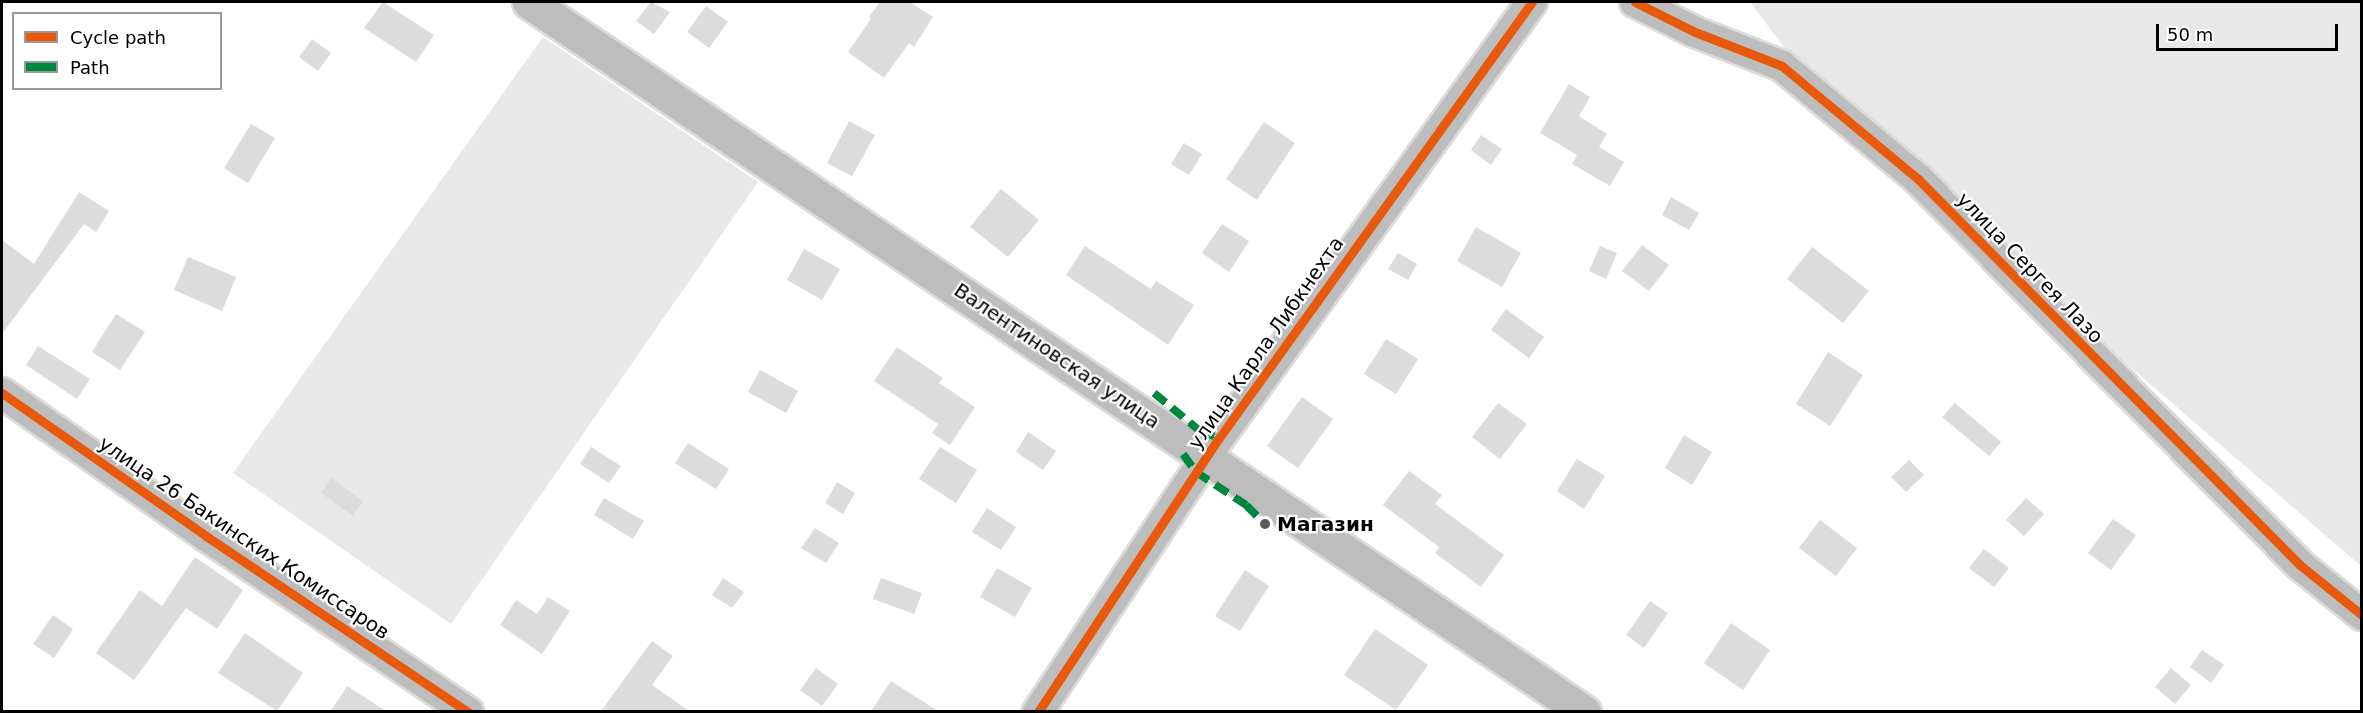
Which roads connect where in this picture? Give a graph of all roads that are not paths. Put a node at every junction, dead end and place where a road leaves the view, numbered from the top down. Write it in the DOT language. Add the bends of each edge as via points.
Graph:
graph roads {
  1 [pos="529,2"];
  2 [pos="1532,2"];
  3 [pos="1635,2"];
  4 [pos="2,393"];
  5 [pos="1207,456"];
  6 [pos="2361,615"];
  7 [pos="468,711"];
  8 [pos="1038,711"];
  9 [pos="1584,711"];
  1 -- 5 [label="main road, Валентиновская улица"];
  2 -- 5 [label="street, улица Карла Либкнехта"];
  3 -- 6 [label="street, улица Сергея Лазо" via="1695,32 1782,66 1918,179 2301,565"];
  4 -- 7 [label="street, улица 26 Бакинских Комиссаров" via="206,536"];
  5 -- 8 [label="street, улица Карла Либкнехта"];
  5 -- 9 [label="main road, Валентиновская улица"];
}
